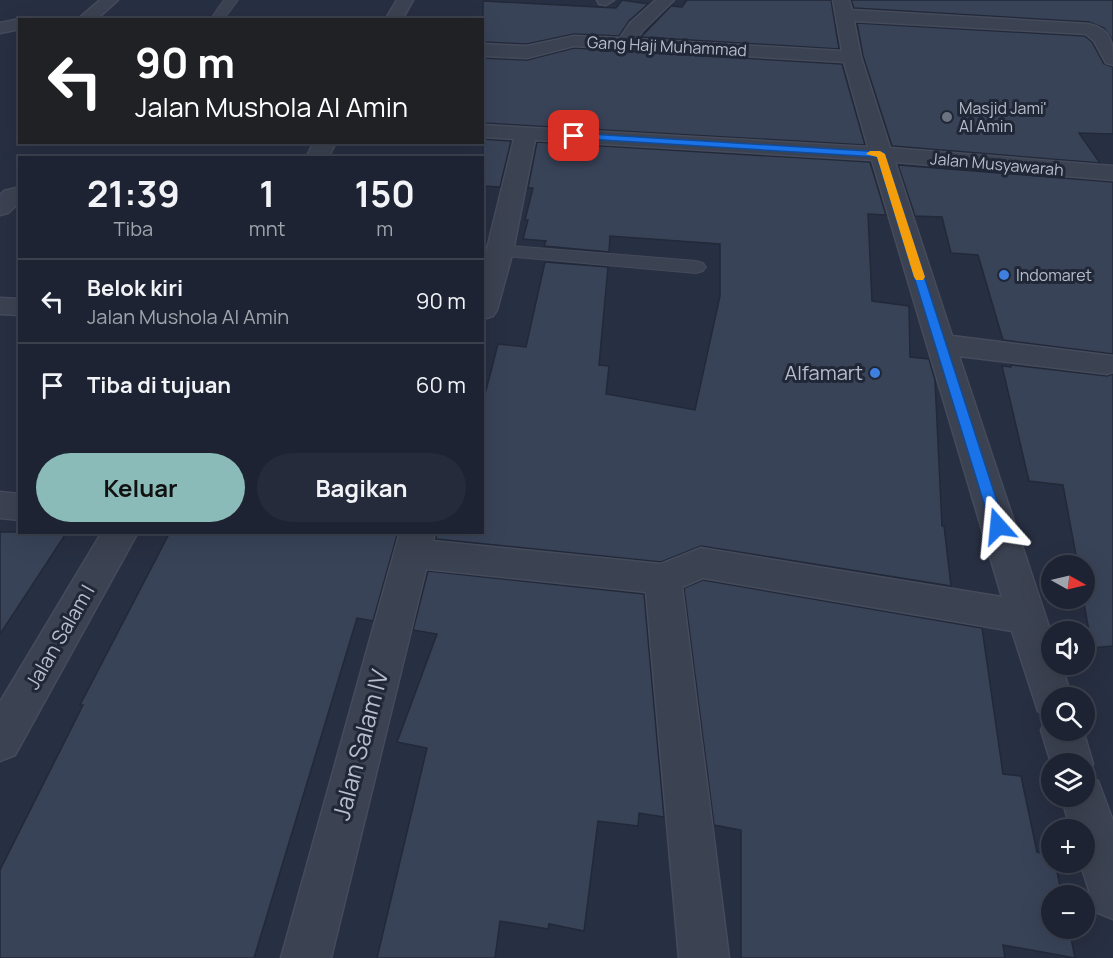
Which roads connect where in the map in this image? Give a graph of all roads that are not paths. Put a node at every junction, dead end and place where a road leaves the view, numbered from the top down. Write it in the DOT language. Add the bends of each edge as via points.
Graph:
graph roads {
  1 [pos="110,0"];
  2 [pos="231,0"];
  3 [pos="405,0"];
  4 [pos="666,0"];
  5 [pos="842,8"];
  6 [pos="88,18"];
  7 [pos="218,18"];
  8 [pos="394,18"];
  9 [pos="626,43"];
  10 [pos="484,50"];
  11 [pos="852,57"];
  12 [pos="1113,59"];
  13 [pos="484,131"];
  14 [pos="526,133"];
  15 [pos="880,154"];
  16 [pos="1113,173"];
  17 [pos="18,194"];
  18 [pos="0,208"];
  19 [pos="500,251"];
  20 [pos="696,267"];
  21 [pos="0,306"];
  22 [pos="18,307"];
  23 [pos="484,307"];
  24 [pos="940,344"];
  25 [pos="1107,364"];
  26 [pos="0,506"];
  27 [pos="18,507"];
  28 [pos="120,534"];
  29 [pos="415,543"];
  30 [pos="663,579"];
  31 [pos="1027,617"];
  32 [pos="1049,687"];
  33 [pos="0,741"];
  34 [pos="1086,807"];
  35 [pos="1113,895"];
  36 [pos="306,958"];
  37 [pos="704,958"];
  1 -- 6 [label="street"];
  2 -- 7 [label="lane"];
  3 -- 8 [label="street"];
  4 -- 9 [label="street" via="636,27"];
  5 -- 11 [label="street"];
  5 -- 12 [label="street" via="1089,29 1100,37"];
  9 -- 10 [label="street, Gang Haji Muhammad" via="574,41 527,52"];
  9 -- 11 [label="street, Gang Haji Muhammad"];
  11 -- 15 [label="street"];
  13 -- 14 [label="street, Jalan Musyawarah"];
  14 -- 15 [label="street, Jalan Musyawarah"];
  14 -- 19 [label="street"];
  15 -- 16 [label="street, Jalan Musyawarah"];
  15 -- 24 [label="street"];
  17 -- 18 [label="street"];
  19 -- 20 [label="lane"];
  19 -- 23 [label="street"];
  21 -- 22 [label="street"];
  24 -- 25 [label="street"];
  24 -- 31 [label="street"];
  26 -- 27 [label="street"];
  28 -- 33 [label="street, Jalan Salam I"];
  29 -- 30 [label="street"];
  29 -- 36 [label="street, Jalan Salam IV"];
  30 -- 31 [label="street" via="701,563"];
  30 -- 37 [label="street"];
  31 -- 32 [label="street"];
  34 -- 35 [label="street"];
}
